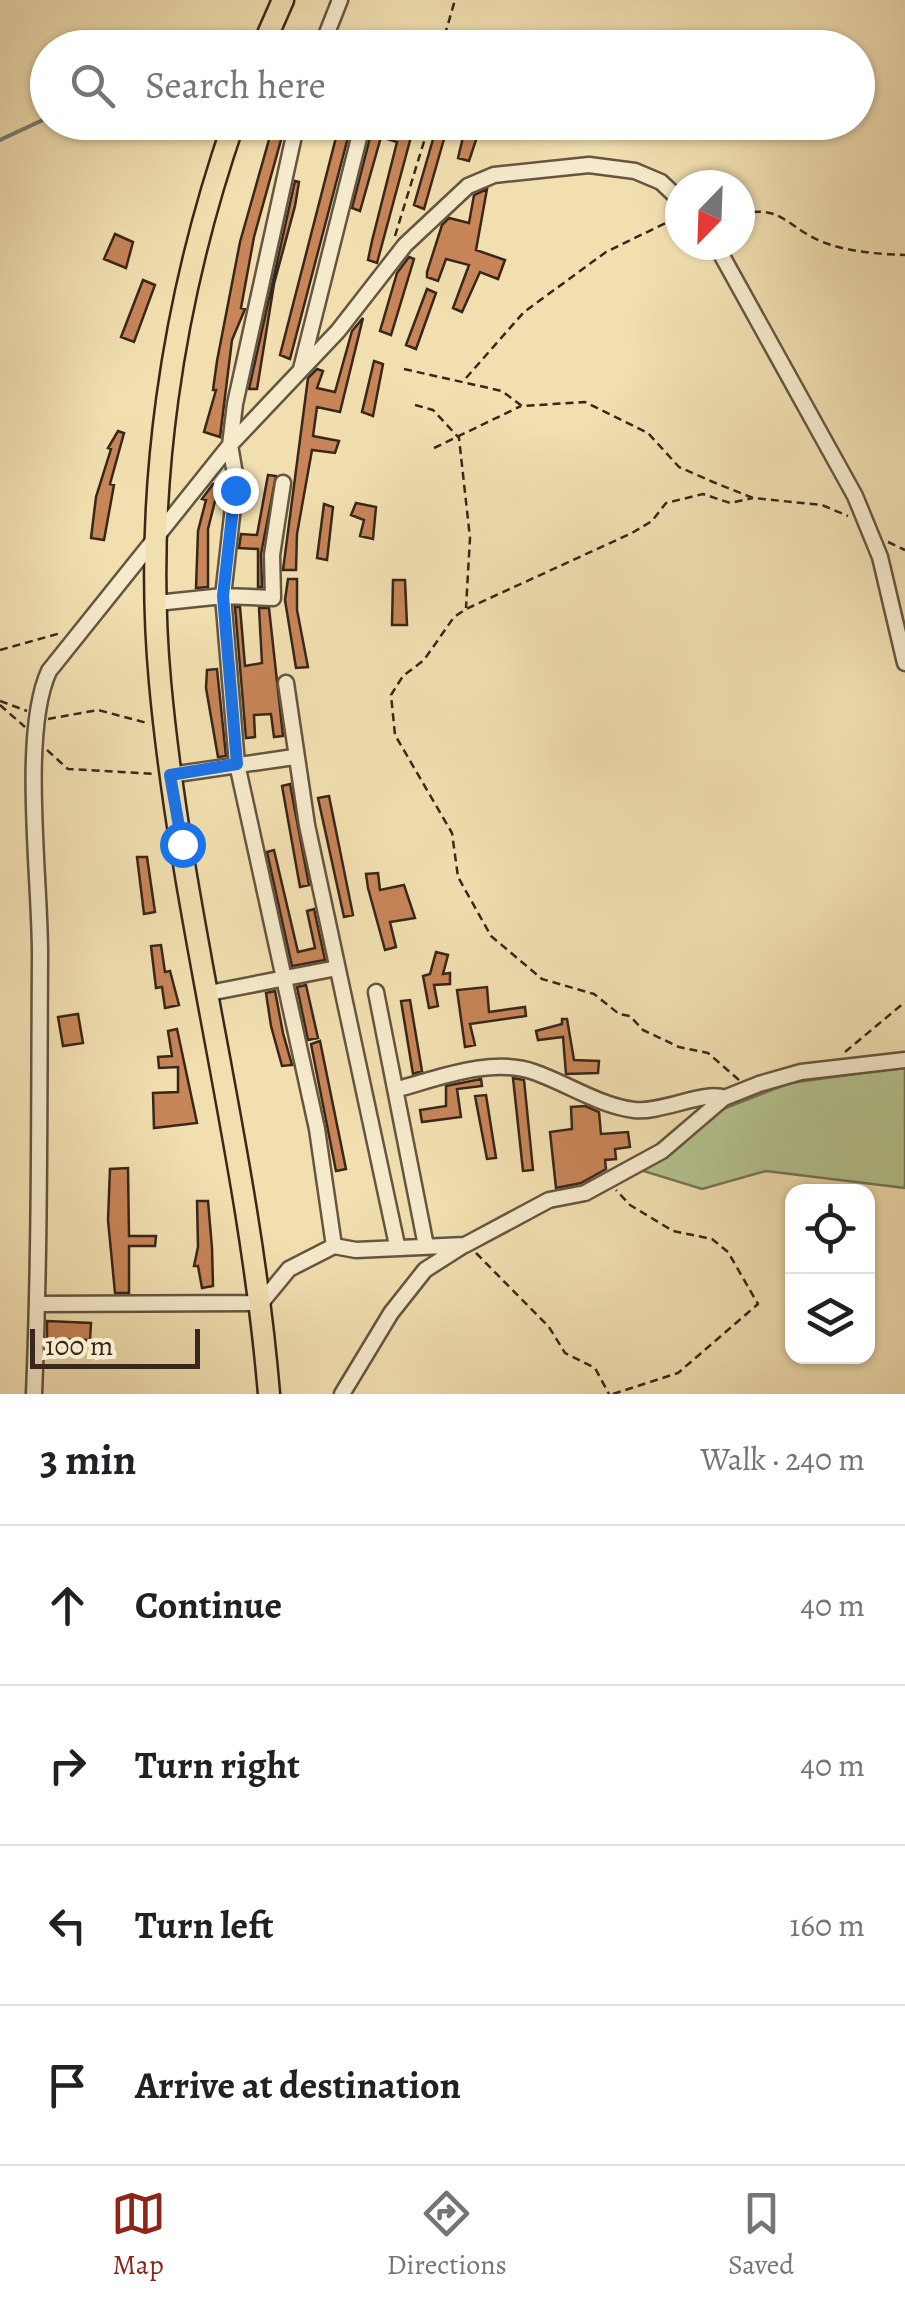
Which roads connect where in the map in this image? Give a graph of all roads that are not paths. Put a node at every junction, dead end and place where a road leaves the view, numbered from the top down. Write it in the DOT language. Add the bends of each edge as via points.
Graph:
graph roads {
  1 [pos="284,0"];
  2 [pos="340,0"];
  3 [pos="270,30"];
  4 [pos="328,30"];
  5 [pos="228,140"];
  6 [pos="293,140"];
  7 [pos="358,140"];
  8 [pos="665,186"];
  9 [pos="725,260"];
  10 [pos="300,372"];
  11 [pos="230,445"];
  12 [pos="283,483"];
  13 [pos="158,532"];
  14 [pos="223,596"];
  15 [pos="157,602"];
  16 [pos="905,663"];
  17 [pos="286,683"];
  18 [pos="294,757"];
  19 [pos="237,764"];
  20 [pos="170,775"];
  21 [pos="337,968"];
  22 [pos="282,978"];
  23 [pos="376,992"];
  24 [pos="209,993"];
  25 [pos="905,1060"];
  26 [pos="398,1089"];
  27 [pos="724,1098"];
  28 [pos="464,1244"];
  29 [pos="334,1246"];
  30 [pos="397,1246"];
  31 [pos="426,1246"];
  32 [pos="262,1303"];
  33 [pos="38,1304"];
  34 [pos="34,1394"];
  35 [pos="269,1394"];
  36 [pos="342,1394"];
  1 -- 3 [label="main road"];
  2 -- 4 [label="street"];
  5 -- 13 [label="main road" via="171,365"];
  6 -- 11 [label="street"];
  7 -- 10 [label="street"];
  8 -- 10 [label="street" via="601,165 494,175 468,186 398,253"];
  9 -- 16 [label="street" via="873,534"];
  10 -- 11 [label="street"];
  11 -- 13 [label="street"];
  11 -- 14 [label="street" via="236,480"];
  12 -- 14 [label="street" via="273,598"];
  13 -- 15 [label="main road"];
  13 -- 33 [label="street" via="50,672 36,715"];
  14 -- 15 [label="street"];
  14 -- 19 [label="street"];
  15 -- 20 [label="main road"];
  17 -- 18 [label="street"];
  18 -- 19 [label="street"];
  18 -- 21 [label="street"];
  19 -- 20 [label="street"];
  19 -- 22 [label="street"];
  20 -- 24 [label="main road"];
  21 -- 22 [label="street"];
  21 -- 30 [label="street"];
  22 -- 24 [label="street"];
  22 -- 29 [label="street" via="317,1129"];
  23 -- 26 [label="street"];
  24 -- 32 [label="main road"];
  25 -- 27 [label="street" via="831,1068"];
  26 -- 27 [label="street" via="506,1066 632,1110 672,1108 715,1094"];
  26 -- 31 [label="street"];
  27 -- 28 [label="street" via="662,1151 601,1186 549,1200"];
  28 -- 31 [label="street"];
  28 -- 36 [label="street" via="425,1270"];
  29 -- 30 [label="street"];
  29 -- 32 [label="street" via="289,1269"];
  30 -- 31 [label="street"];
  32 -- 33 [label="street"];
  32 -- 35 [label="main road"];
  33 -- 34 [label="street"];
}
